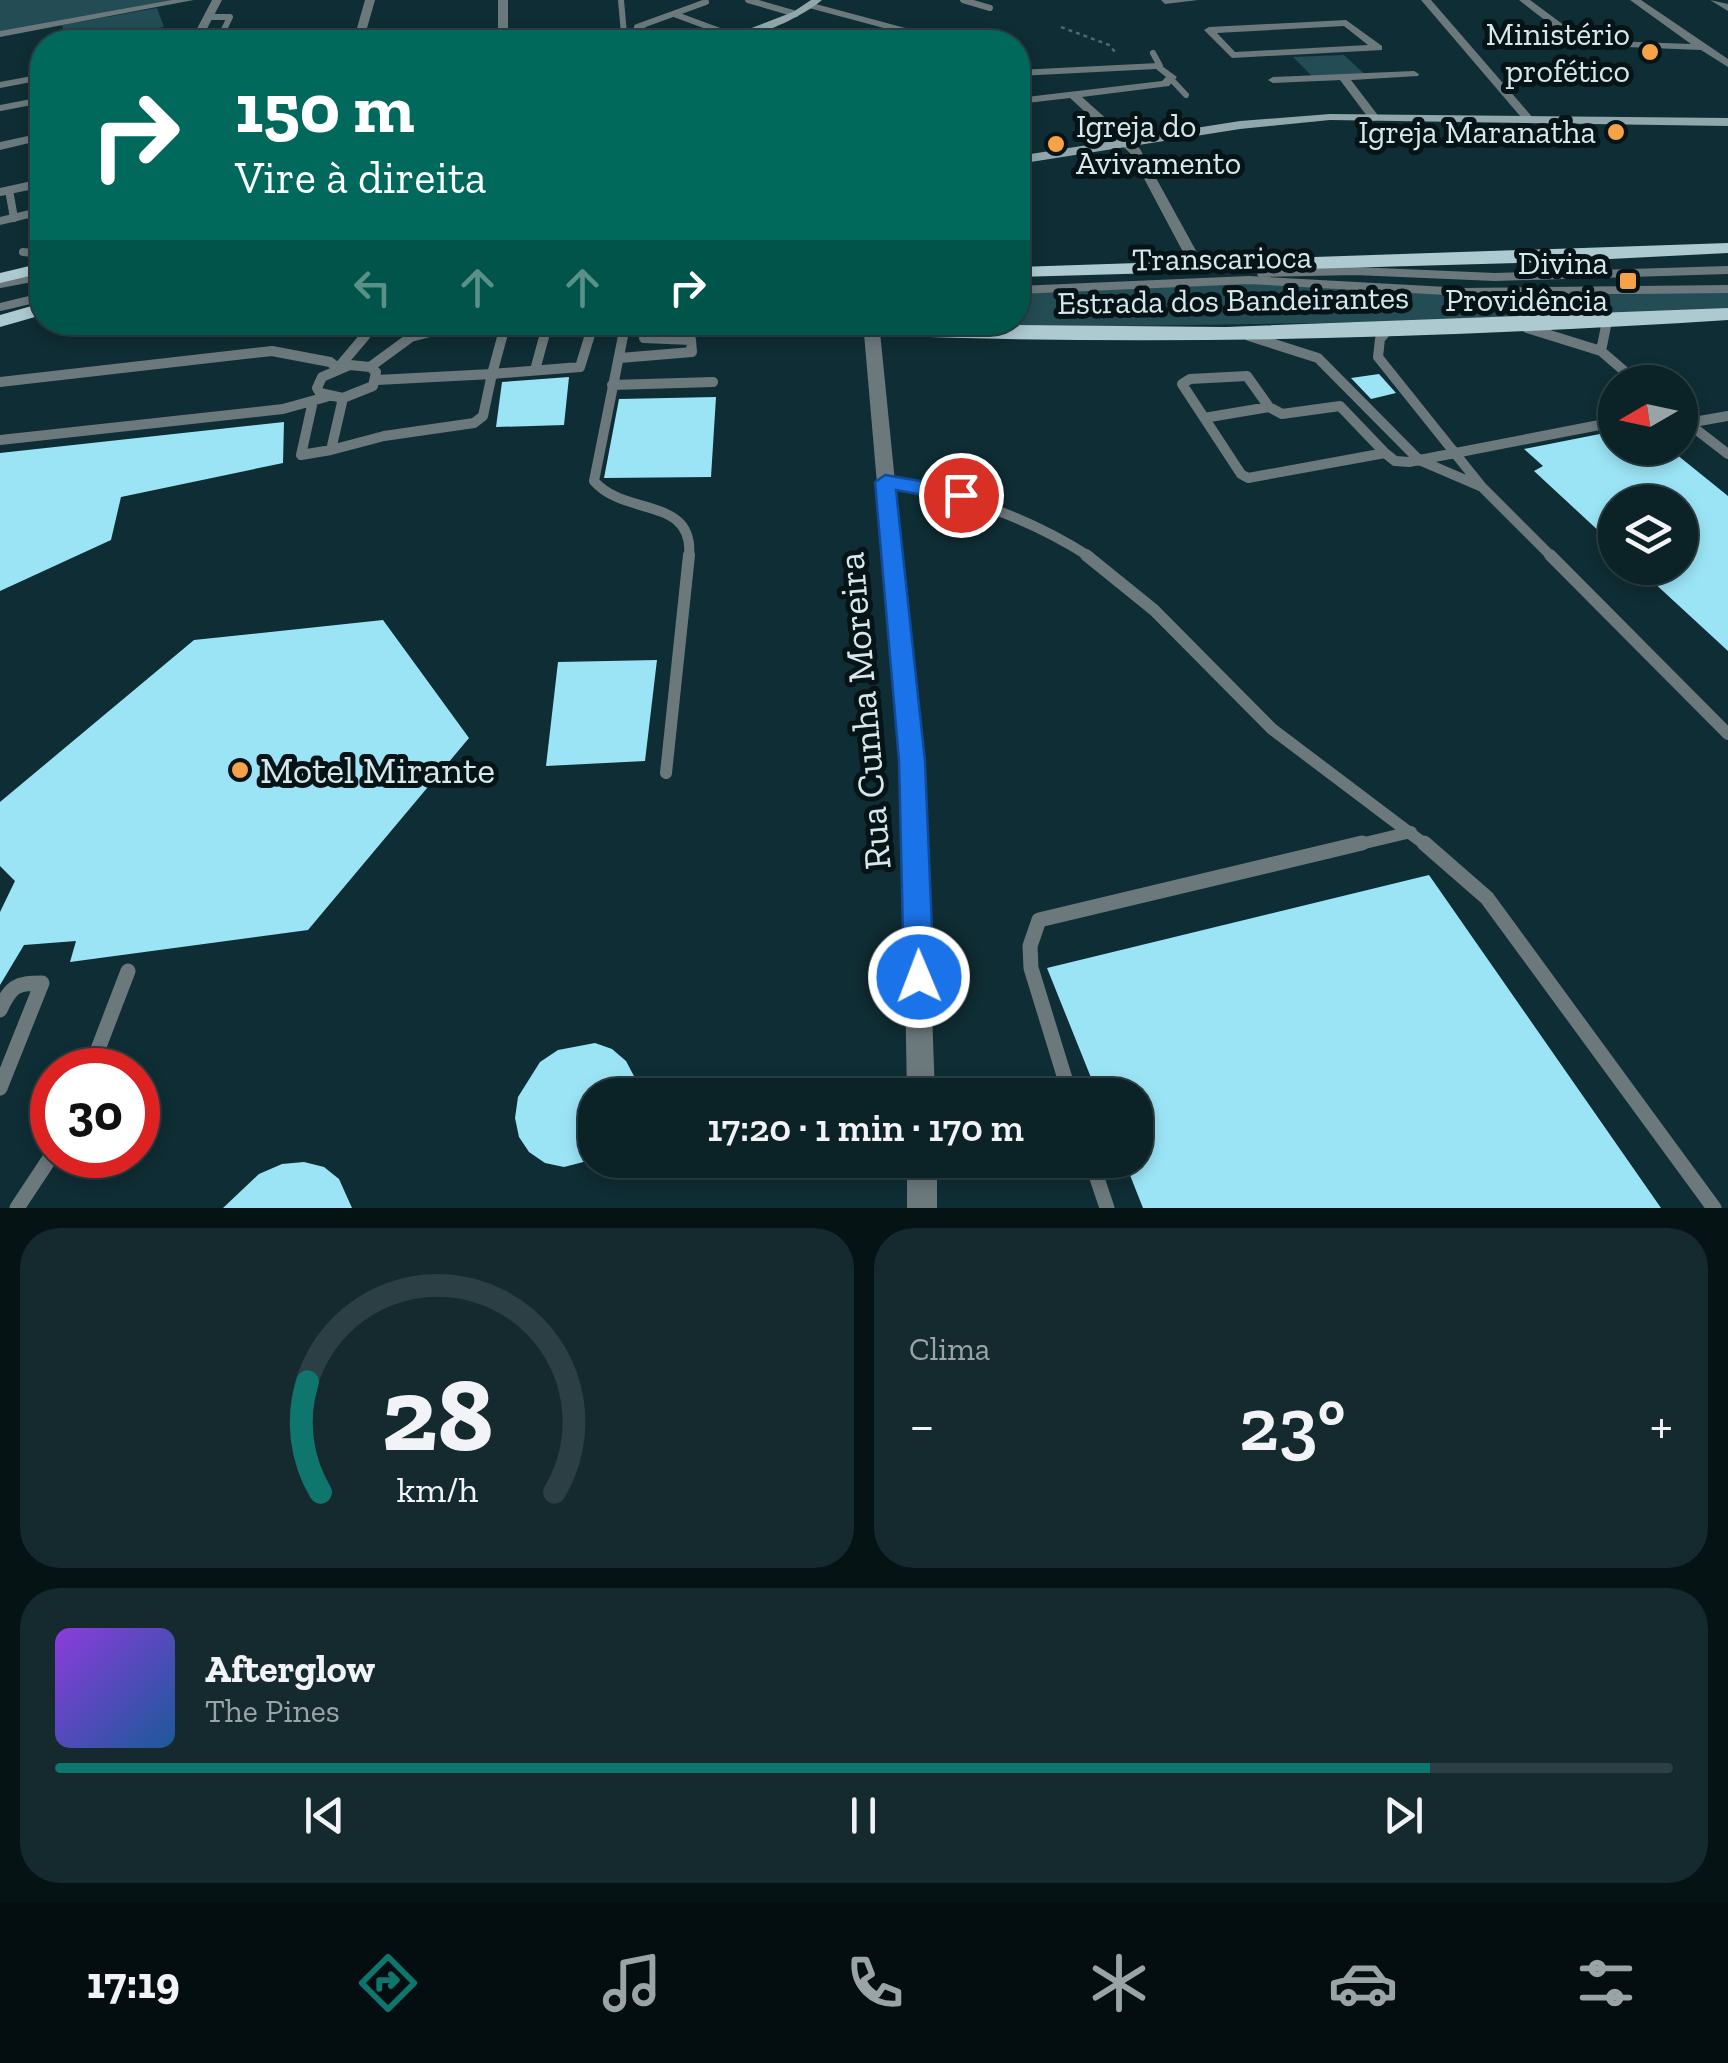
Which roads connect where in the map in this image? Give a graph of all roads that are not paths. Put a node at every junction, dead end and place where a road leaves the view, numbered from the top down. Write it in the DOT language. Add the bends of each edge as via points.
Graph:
graph roads {
  1 [pos="188,0"];
  2 [pos="217,0"];
  3 [pos="370,0"];
  4 [pos="503,0"];
  5 [pos="621,0"];
  6 [pos="748,0"];
  7 [pos="963,0"];
  8 [pos="1193,0"];
  9 [pos="1426,0"];
  10 [pos="1524,0"];
  11 [pos="1635,0"];
  12 [pos="1716,0"];
  13 [pos="1165,1"];
  14 [pos="706,2"];
  15 [pos="814,3"];
  16 [pos="990,8"];
  17 [pos="1728,8"];
  18 [pos="673,14"];
  19 [pos="796,14"];
  20 [pos="208,17"];
  21 [pos="201,30"];
  22 [pos="224,30"];
  23 [pos="361,30"];
  24 [pos="503,30"];
  25 [pos="624,30"];
  26 [pos="643,30"];
  27 [pos="717,30"];
  28 [pos="754,30"];
  29 [pos="900,30"];
  30 [pos="0,34"];
  31 [pos="1702,47"];
  32 [pos="1345,50"];
  33 [pos="1153,53"];
  34 [pos="1288,53"];
  35 [pos="1728,64"];
  36 [pos="1162,66"];
  37 [pos="1060,70"];
  38 [pos="1030,71"];
  39 [pos="1414,74"];
  40 [pos="1372,76"];
  41 [pos="1343,77"];
  42 [pos="1312,78"];
  43 [pos="30,79"];
  44 [pos="1172,80"];
  45 [pos="1273,80"];
  46 [pos="0,85"];
  47 [pos="1077,94"];
  48 [pos="1186,95"];
  49 [pos="1030,100"];
  50 [pos="30,102"];
  51 [pos="0,108"];
  52 [pos="1374,118"];
  53 [pos="1530,122"];
  54 [pos="1728,122"];
  55 [pos="30,140"];
  56 [pos="1126,144"];
  57 [pos="0,146"];
  58 [pos="1030,158"];
  59 [pos="30,186"];
  60 [pos="4,191"];
  61 [pos="7,220"];
  62 [pos="1728,248"];
  63 [pos="23,252"];
  64 [pos="30,253"];
  65 [pos="1198,267"];
  66 [pos="1728,270"];
  67 [pos="30,272"];
  68 [pos="1030,272"];
  69 [pos="30,277"];
  70 [pos="0,281"];
  71 [pos="1030,286"];
  72 [pos="1030,287"];
  73 [pos="1728,288"];
  74 [pos="30,300"];
  75 [pos="0,307"];
  76 [pos="30,313"];
  77 [pos="1728,314"];
  78 [pos="30,319"];
  79 [pos="1607,322"];
  80 [pos="0,323"];
  81 [pos="1513,324"];
  82 [pos="1389,328"];
  83 [pos="1030,332"];
  84 [pos="1240,334"];
  85 [pos="353,335"];
  86 [pos="417,335"];
  87 [pos="503,335"];
  88 [pos="545,335"];
  89 [pos="590,335"];
  90 [pos="624,335"];
  91 [pos="872,335"];
  92 [pos="644,338"];
  93 [pos="1601,350"];
  94 [pos="620,358"];
  95 [pos="334,365"];
  96 [pos="1618,365"];
  97 [pos="535,370"];
  98 [pos="375,373"];
  99 [pos="492,374"];
  100 [pos="0,382"];
  101 [pos="713,382"];
  102 [pos="612,385"];
  103 [pos="326,396"];
  104 [pos="343,398"];
  105 [pos="313,401"];
  106 [pos="1268,406"];
  107 [pos="1728,416"];
  108 [pos="1204,418"];
  109 [pos="1698,419"];
  110 [pos="1598,425"];
  111 [pos="1698,431"];
  112 [pos="0,440"];
  113 [pos="332,450"];
  114 [pos="1459,451"];
  115 [pos="1385,454"];
  116 [pos="1728,454"];
  117 [pos="1419,460"];
  118 [pos="885,482"];
  119 [pos="1482,487"];
  120 [pos="1728,734"];
  121 [pos="666,774"];
  122 [pos="1411,832"];
  123 [pos="128,971"];
  124 [pos="0,1010"];
  125 [pos="98,1048"];
  126 [pos="921,1078"];
  127 [pos="1065,1078"];
  128 [pos="0,1088"];
  129 [pos="37,1178"];
  130 [pos="922,1178"];
  131 [pos="1098,1178"];
  132 [pos="17,1208"];
  133 [pos="922,1208"];
  134 [pos="1107,1208"];
  135 [pos="1714,1208"];
  1 -- 30 [label="street"];
  2 -- 20 [label="street"];
  3 -- 23 [label="street"];
  4 -- 24 [label="street"];
  5 -- 25 [label="lane"];
  6 -- 19 [label="lane"];
  7 -- 16 [label="lane"];
  8 -- 13 [label="street"];
  9 -- 53 [label="street"];
  10 -- 31 [label="street" via="1582,43"];
  11 -- 31 [label="street"];
  12 -- 17 [label="street"];
  14 -- 18 [label="lane"];
  15 -- 19 [label="street"];
  15 -- 29 [label="street"];
  18 -- 26 [label="lane" via="637,27"];
  18 -- 27 [label="lane"];
  19 -- 28 [label="street"];
  20 -- 21 [label="street"];
  20 -- 22 [label="lane" via="230,17"];
  31 -- 35 [label="street"];
  32 -- 34 [label="street"];
  32 -- 34 [label="street" via="1378,47 1346,23 1209,30 1230,55"];
  32 -- 40 [label="street"];
  33 -- 36 [label="lane"];
  34 -- 42 [label="street"];
  36 -- 37 [label="street"];
  36 -- 44 [label="street"];
  37 -- 38 [label="street"];
  37 -- 47 [label="street"];
  39 -- 40 [label="street"];
  40 -- 41 [label="street"];
  41 -- 42 [label="street"];
  41 -- 52 [label="street"];
  42 -- 45 [label="street"];
  43 -- 46 [label="street"];
  44 -- 47 [label="street"];
  44 -- 48 [label="lane"];
  47 -- 49 [label="street"];
  47 -- 56 [label="street"];
  50 -- 51 [label="lane"];
  52 -- 53 [label="street"];
  52 -- 56 [label="street" via="1283,120"];
  53 -- 54 [label="street"];
  55 -- 57 [label="street"];
  56 -- 58 [label="street"];
  56 -- 65 [label="street"];
  59 -- 60 [label="lane"];
  60 -- 61 [label="lane"];
  62 -- 65 [label="main road, Estrada dos Bandeirantes"];
  63 -- 64 [label="lane"];
  65 -- 68 [label="main road, Estrada dos Bandeirantes"];
  66 -- 71 [label="lane, Transcarioca" via="1290,272"];
  67 -- 70 [label="main road"];
  69 -- 70 [label="lane"];
  72 -- 73 [label="lane, Transcarioca" via="1249,280 1465,292"];
  74 -- 75 [label="lane"];
  76 -- 80 [label="main road"];
  77 -- 79 [label="main road, Estrada dos Bandeirantes"];
  78 -- 80 [label="main road"];
  79 -- 81 [label="main road, Estrada dos Bandeirantes"];
  79 -- 93 [label="lane"];
  81 -- 82 [label="main road, Estrada dos Bandeirantes"];
  81 -- 93 [label="lane"];
  82 -- 84 [label="main road, Estrada dos Bandeirantes"];
  82 -- 114 [label="lane" via="1378,357"];
  83 -- 84 [label="main road, Estrada dos Bandeirantes"];
  84 -- 117 [label="lane" via="1318,358"];
  85 -- 95 [label="lane"];
  86 -- 98 [label="lane"];
  87 -- 99 [label="lane"];
  88 -- 97 [label="lane"];
  89 -- 97 [label="lane" via="580,367"];
  90 -- 94 [label="lane"];
  91 -- 118 [label="street, Rua Cunha Moreira"];
  92 -- 94 [label="lane" via="691,340 692,352"];
  93 -- 96 [label="lane"];
  94 -- 102 [label="lane"];
  95 -- 98 [label="lane"];
  95 -- 100 [label="lane" via="272,351"];
  95 -- 103 [label="lane" via="318,383"];
  97 -- 99 [label="lane"];
  98 -- 99 [label="lane"];
  98 -- 104 [label="lane" via="365,392"];
  99 -- 113 [label="lane" via="480,420"];
  101 -- 102 [label="lane"];
  102 -- 121 [label="lane" via="594,480 600,492 675,516 691,538"];
  103 -- 104 [label="lane"];
  103 -- 105 [label="lane"];
  104 -- 113 [label="lane"];
  105 -- 112 [label="lane" via="283,410"];
  105 -- 113 [label="lane" via="301,455"];
  106 -- 108 [label="lane"];
  106 -- 108 [label="lane" via="1247,376 1184,380"];
  106 -- 115 [label="lane" via="1282,414 1340,406"];
  107 -- 109 [label="lane"];
  108 -- 115 [label="lane" via="1248,478"];
  110 -- 114 [label="lane"];
  111 -- 116 [label="lane"];
  114 -- 117 [label="lane"];
  114 -- 119 [label="lane"];
  115 -- 117 [label="lane" via="1394,461"];
  117 -- 119 [label="lane"];
  118 -- 122 [label="lane" via="988,502 1098,564 1150,605 1268,726"];
  118 -- 126 [label="street, Rua Cunha Moreira" via="912,761"];
  119 -- 120 [label="lane"];
  122 -- 127 [label="lane" via="1039,920 1031,968"];
  122 -- 135 [label="lane" via="1487,898"];
  123 -- 125 [label="lane"];
  124 -- 128 [label="lane" via="18,982 42,983"];
  129 -- 132 [label="lane"];
  130 -- 133 [label="street"];
  131 -- 134 [label="lane"];
}
